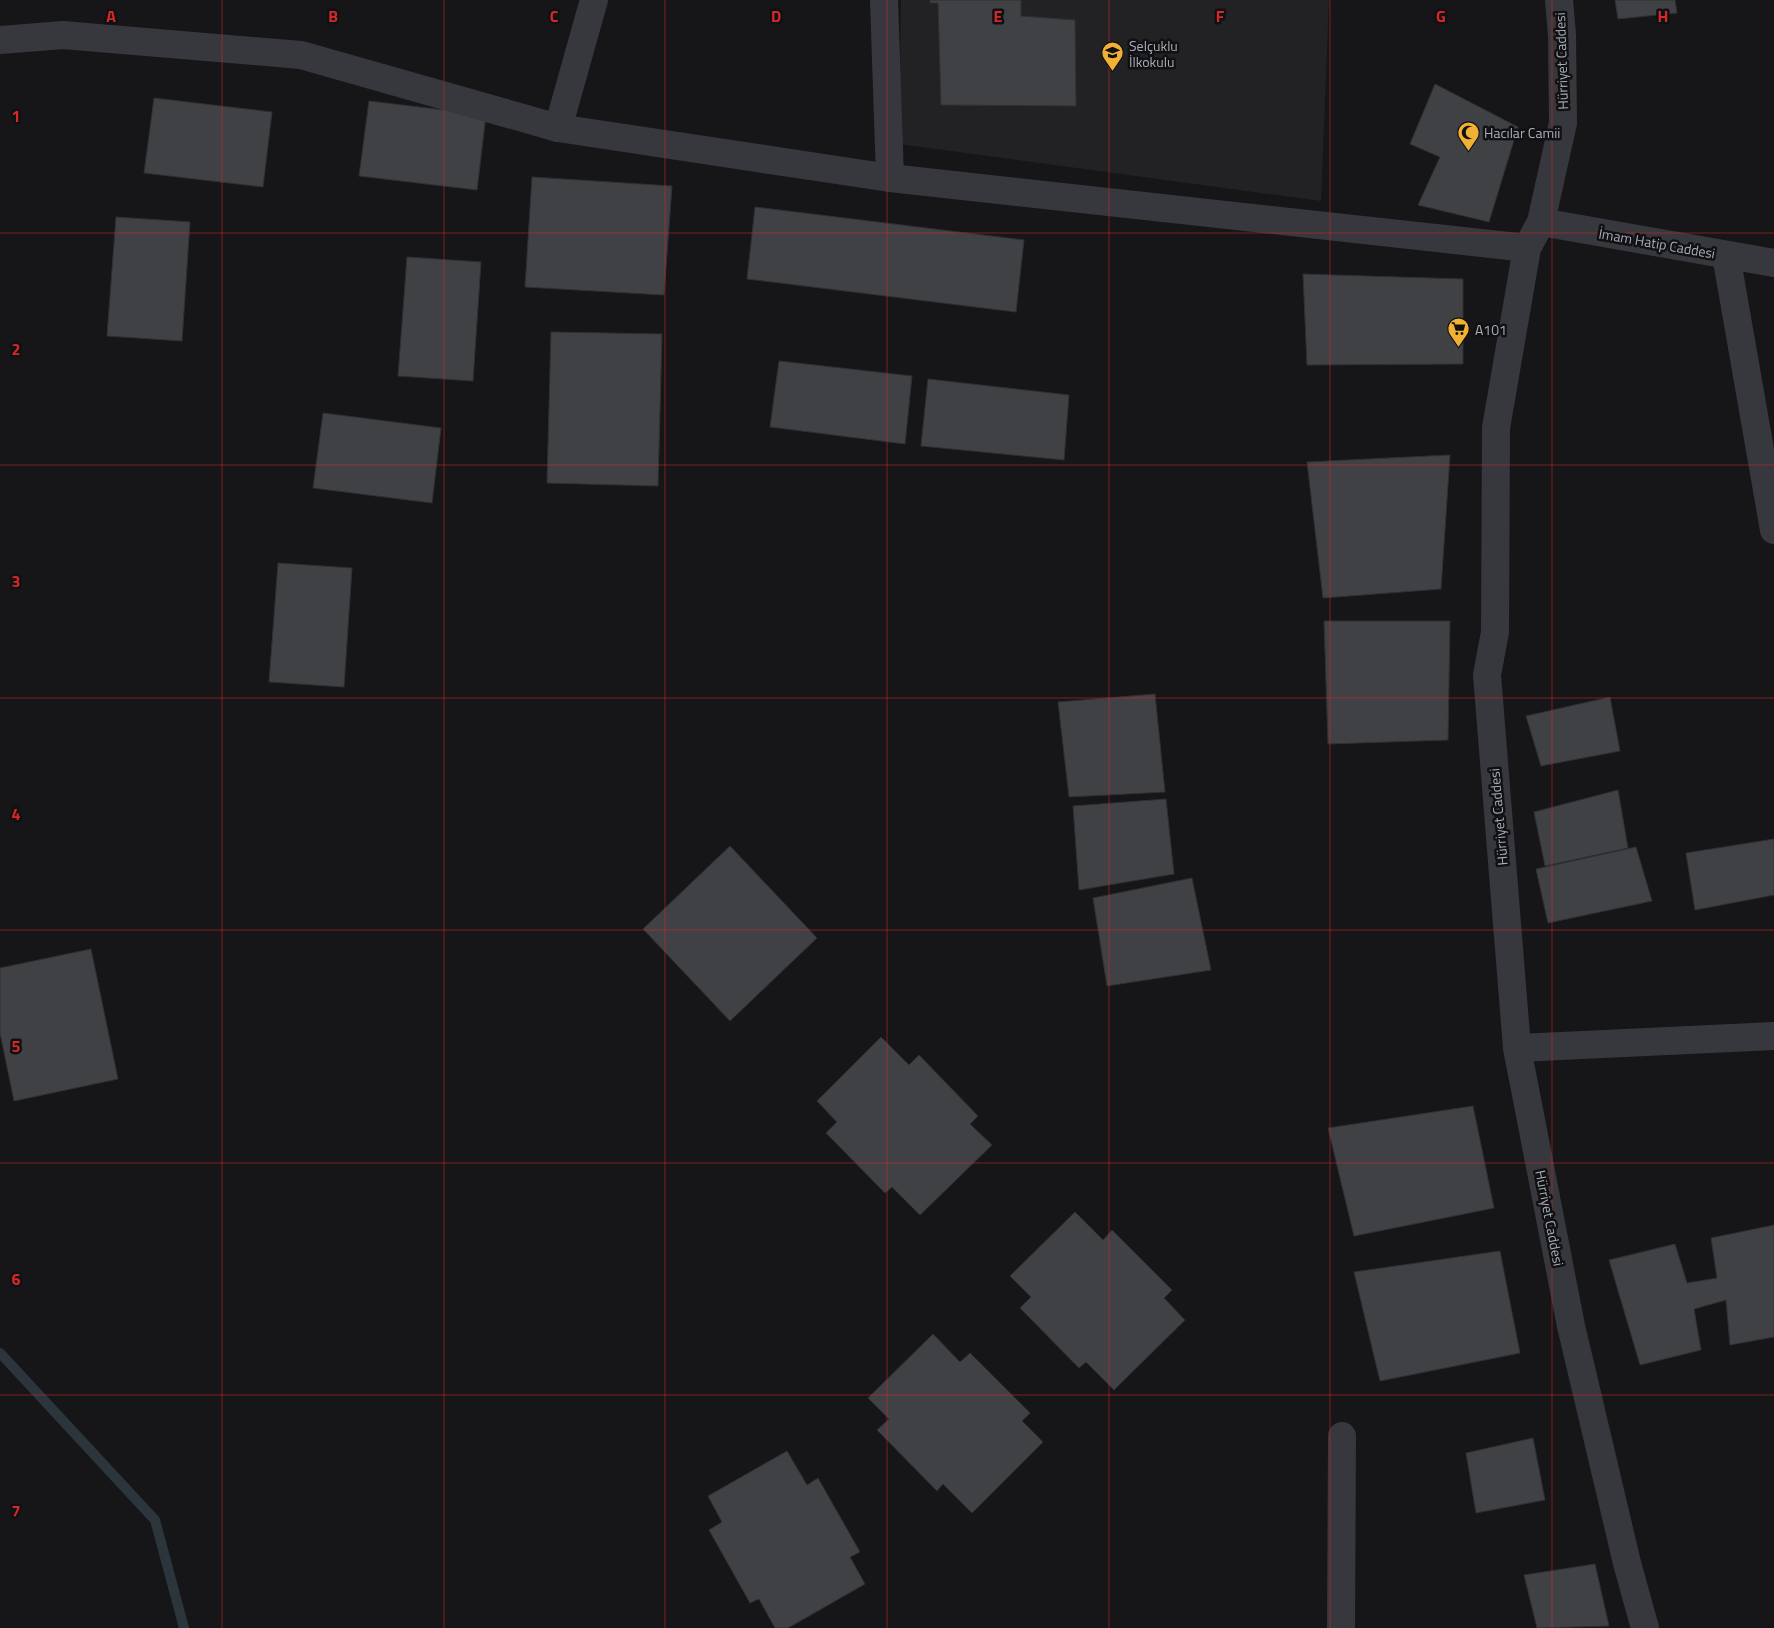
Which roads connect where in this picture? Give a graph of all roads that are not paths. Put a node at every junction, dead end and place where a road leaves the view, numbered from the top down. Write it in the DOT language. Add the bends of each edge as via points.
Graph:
graph roads {
  1 [pos="594,0"];
  2 [pos="884,0"];
  3 [pos="1559,0"];
  4 [pos="0,40"];
  5 [pos="558,128"];
  6 [pos="890,178"];
  7 [pos="1540,222"];
  8 [pos="1527,248"];
  9 [pos="1726,255"];
  10 [pos="1774,263"];
  11 [pos="1774,530"];
  12 [pos="1774,1036"];
  13 [pos="1517,1048"];
  14 [pos="1342,1436"];
  15 [pos="1333,1627"];
  16 [pos="1645,1628"];
  1 -- 5 [label="street"];
  2 -- 6 [label="street"];
  3 -- 7 [label="street, Hürriyet Caddesi" via="1563,124"];
  4 -- 5 [label="street" via="62,35 301,55"];
  5 -- 6 [label="street"];
  6 -- 8 [label="street"];
  7 -- 8 [label="street, Hürriyet Caddesi"];
  7 -- 9 [label="street, İmam Hatip Caddesi"];
  8 -- 13 [label="street, Hürriyet Caddesi" via="1496,428 1495,632 1487,674"];
  9 -- 10 [label="street, İmam Hatip Caddesi"];
  9 -- 11 [label="street"];
  12 -- 13 [label="street"];
  13 -- 16 [label="street, Hürriyet Caddesi" via="1571,1326 1626,1564"];
  14 -- 15 [label="street"];
}
